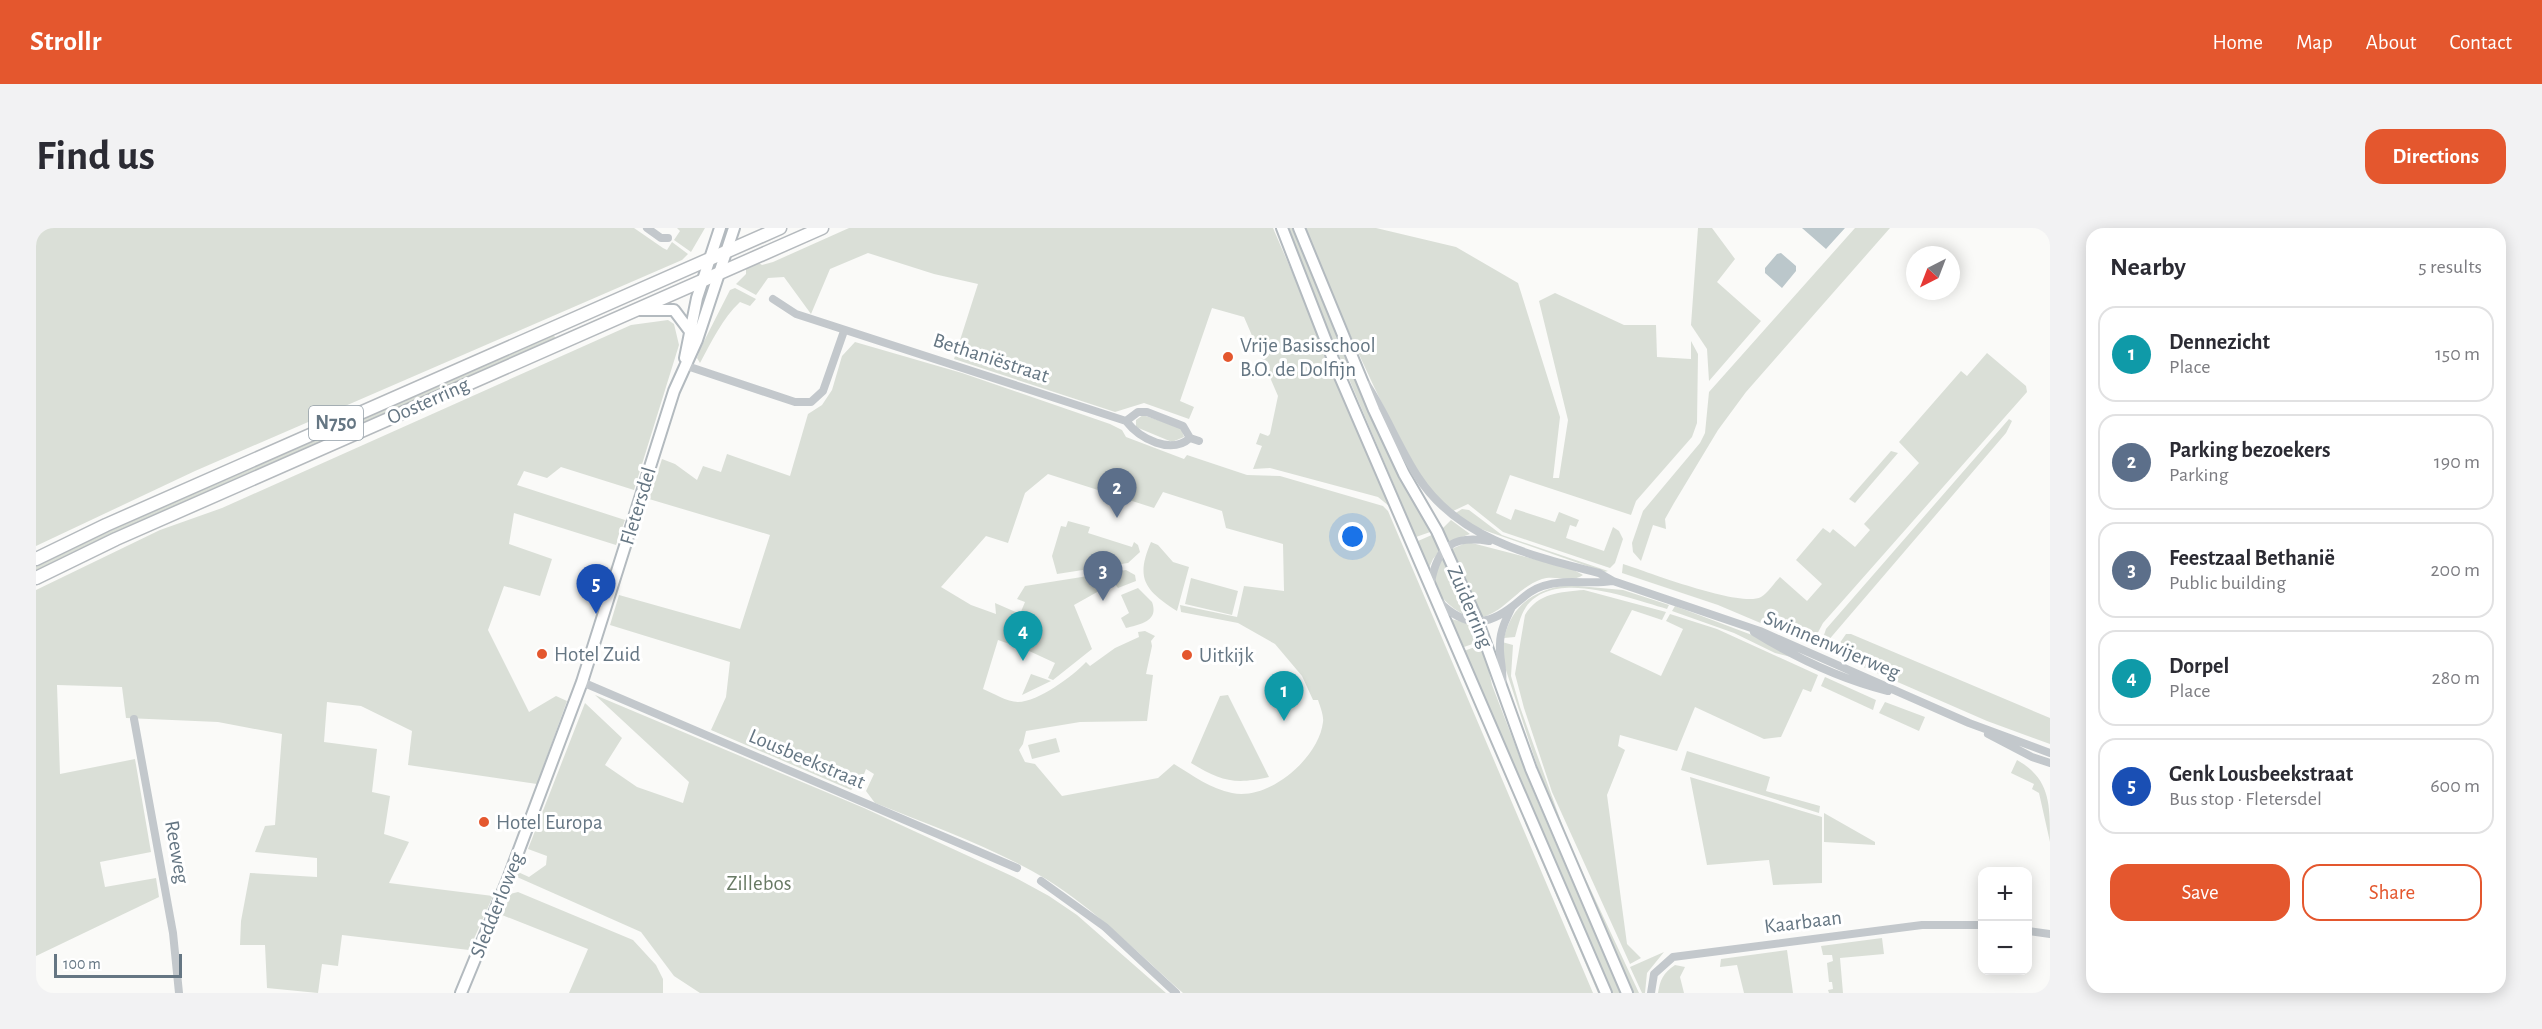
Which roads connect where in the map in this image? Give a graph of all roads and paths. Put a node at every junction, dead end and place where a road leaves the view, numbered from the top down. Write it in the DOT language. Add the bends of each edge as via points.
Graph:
graph roads {
  1 [pos="647,228"];
  2 [pos="720,228"];
  3 [pos="734,228"];
  4 [pos="780,228"];
  5 [pos="822,228"];
  6 [pos="1282,228"];
  7 [pos="1299,228"];
  8 [pos="668,238"];
  9 [pos="725,252"];
  10 [pos="709,260"];
  11 [pos="719,273"];
  12 [pos="703,280"];
  13 [pos="772,299"];
  14 [pos="634,311"];
  15 [pos="689,330"];
  16 [pos="844,331"];
  17 [pos="684,365"];
  18 [pos="1364,378"];
  19 [pos="1126,421"];
  20 [pos="1190,438"];
  21 [pos="1199,441"];
  22 [pos="1497,542"];
  23 [pos="1445,548"];
  24 [pos="36,559"];
  25 [pos="36,578"];
  26 [pos="1613,581"];
  27 [pos="1431,582"];
  28 [pos="1439,602"];
  29 [pos="1513,606"];
  30 [pos="1478,622"];
  31 [pos="582,682"];
  32 [pos="1502,684"];
  33 [pos="134,719"];
  34 [pos="1968,723"];
  35 [pos="2050,753"];
  36 [pos="2050,763"];
  37 [pos="1017,868"];
  38 [pos="1041,881"];
  39 [pos="1978,925"];
  40 [pos="2032,932"];
  41 [pos="2050,934"];
  42 [pos="179,993"];
  43 [pos="461,993"];
  44 [pos="1176,993"];
  45 [pos="1606,993"];
  46 [pos="1627,993"];
  47 [pos="1651,993"];
  1 -- 8 [label="street" via="661,238"];
  2 -- 10 [label="main road, Fletersdel"];
  3 -- 9 [label="main road, Fletersdel"];
  4 -- 9 [label="main road, Oosterring / N750"];
  5 -- 11 [label="main road, Oosterring / N750"];
  6 -- 27 [label="main road, Zuiderring" via="1338,372"];
  7 -- 18 [label="main road, Zuiderring"];
  9 -- 10 [label="main road, Oosterring / N750"];
  9 -- 11 [label="main road, Fletersdel"];
  10 -- 12 [label="main road, Fletersdel"];
  10 -- 24 [label="main road, Oosterring / N750"];
  11 -- 12 [label="main road, Oosterring / N750"];
  11 -- 17 [label="main road, Fletersdel" via="697,340"];
  12 -- 14 [label="main road, Oosterring / N750"];
  12 -- 15 [label="main road, Fletersdel"];
  13 -- 16 [label="street, Bethaniëstraat" via="796,314"];
  14 -- 15 [label="main road" via="674,310"];
  14 -- 25 [label="main road, Oosterring / N750" via="127,534"];
  15 -- 17 [label="main road, Fletersdel"];
  16 -- 17 [label="street" via="823,391 811,402 795,402"];
  16 -- 19 [label="street, Bethaniëstraat"];
  17 -- 31 [label="main road, Fletersdel"];
  18 -- 22 [label="street, Swinnenwijerweg" via="1429,494 1466,526"];
  18 -- 23 [label="main road, Zuiderring" via="1374,410 1404,474"];
  19 -- 20 [label="street, Bethaniëstraat" via="1139,435 1171,447"];
  19 -- 20 [label="street" via="1138,412 1147,412 1183,426"];
  20 -- 21 [label="street"];
  22 -- 23 [label="street, Swinnenwijerweg" via="1471,538"];
  22 -- 26 [label="street, Swinnenwijerweg" via="1599,573"];
  23 -- 27 [label="street" via="1435,563"];
  23 -- 30 [label="main road, Zuiderring"];
  26 -- 29 [label="street, Swinnenwijerweg" via="1543,585"];
  26 -- 34 [label="street, Swinnenwijerweg" via="1748,628 1793,656"];
  27 -- 28 [label="main road, Zuiderring"];
  28 -- 30 [label="street" via="1454,616"];
  28 -- 45 [label="main road, Zuiderring"];
  29 -- 30 [label="street, Swinnenwijerweg"];
  29 -- 32 [label="street" via="1500,645"];
  30 -- 32 [label="main road, Zuiderring"];
  31 -- 37 [label="street, Lousbeekstraat"];
  31 -- 43 [label="main road, Sledderloweg"];
  32 -- 46 [label="main road, Zuiderring" via="1531,769"];
  33 -- 42 [label="street, Reeweg" via="173,933"];
  34 -- 35 [label="street, Swinnenwijerweg"];
  34 -- 36 [label="street, Swinnenwijerweg"];
  38 -- 44 [label="street" via="1105,927"];
  39 -- 47 [label="street, Kaarbaan" via="1922,925 1673,957 1654,974"];
  40 -- 41 [label="street"];
}
